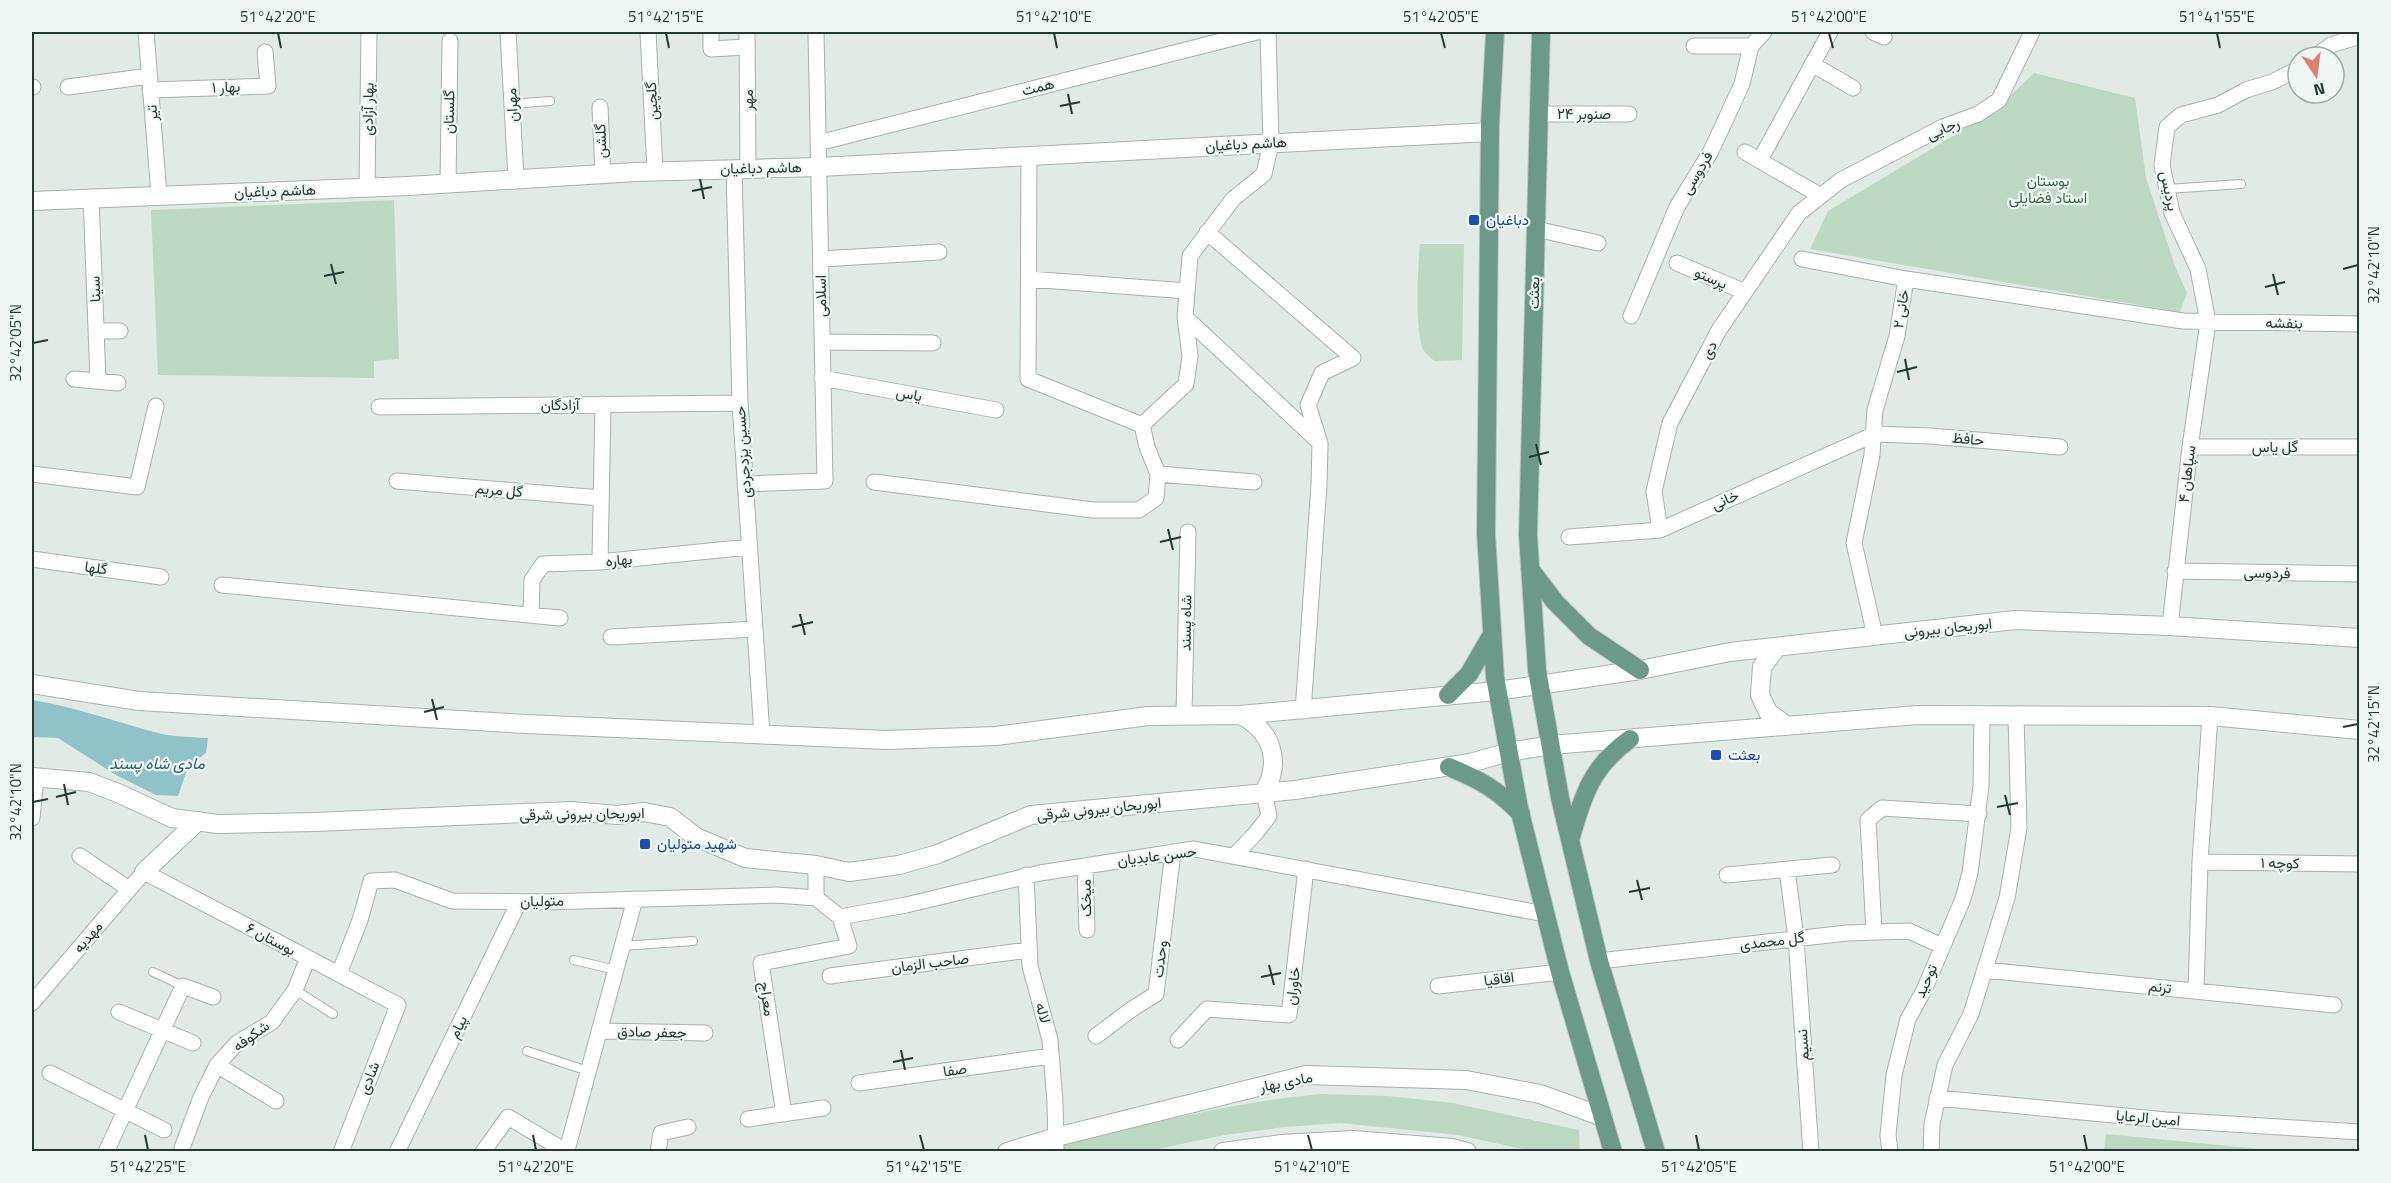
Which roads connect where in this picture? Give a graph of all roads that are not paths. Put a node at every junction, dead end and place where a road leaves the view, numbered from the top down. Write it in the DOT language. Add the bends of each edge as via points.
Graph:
graph roads {
  1 [pos="146,32"];
  2 [pos="369,32"];
  3 [pos="508,32"];
  4 [pos="648,32"];
  5 [pos="711,32"];
  6 [pos="816,32"];
  7 [pos="1257,32"];
  8 [pos="1268,32"];
  9 [pos="1495,32"];
  10 [pos="1541,32"];
  11 [pos="1764,32"];
  12 [pos="1830,32"];
  13 [pos="2032,32"];
  14 [pos="2360,36"];
  15 [pos="747,39"];
  16 [pos="450,40"];
  17 [pos="2331,45"];
  18 [pos="1694,46"];
  19 [pos="1751,46"];
  20 [pos="265,52"];
  21 [pos="1812,64"];
  22 [pos="2286,75"];
  23 [pos="150,83"];
  24 [pos="68,87"];
  25 [pos="1853,88"];
  26 [pos="550,101"];
  27 [pos="512,105"];
  28 [pos="600,107"];
  29 [pos="1539,114"];
  30 [pos="1629,114"];
  31 [pos="1490,132"];
  32 [pos="818,143"];
  33 [pos="1271,143"];
  34 [pos="1745,152"];
  35 [pos="1029,156"];
  36 [pos="1760,160"];
  37 [pos="819,167"];
  38 [pos="741,169"];
  39 [pos="655,171"];
  40 [pos="603,174"];
  41 [pos="516,179"];
  42 [pos="448,184"];
  43 [pos="2241,184"];
  44 [pos="367,188"];
  45 [pos="2168,189"];
  46 [pos="159,195"];
  47 [pos="1821,196"];
  48 [pos="91,197"];
  49 [pos="32,201"];
  50 [pos="1536,229"];
  51 [pos="1207,232"];
  52 [pos="1598,243"];
  53 [pos="939,252"];
  54 [pos="821,259"];
  55 [pos="1802,259"];
  56 [pos="1677,263"];
  57 [pos="1029,279"];
  58 [pos="1906,279"];
  59 [pos="1187,291"];
  60 [pos="1745,292"];
  61 [pos="1631,316"];
  62 [pos="1185,317"];
  63 [pos="2208,322"];
  64 [pos="2360,324"];
  65 [pos="96,331"];
  66 [pos="120,331"];
  67 [pos="822,342"];
  68 [pos="933,343"];
  69 [pos="822,378"];
  70 [pos="74,379"];
  71 [pos="98,381"];
  72 [pos="118,383"];
  73 [pos="740,403"];
  74 [pos="603,404"];
  75 [pos="156,406"];
  76 [pos="379,407"];
  77 [pos="996,410"];
  78 [pos="1142,425"];
  79 [pos="1875,434"];
  80 [pos="1320,443"];
  81 [pos="2060,447"];
  82 [pos="2190,447"];
  83 [pos="2360,447"];
  84 [pos="32,474"];
  85 [pos="1158,474"];
  86 [pos="397,481"];
  87 [pos="874,482"];
  88 [pos="1254,482"];
  89 [pos="745,484"];
  90 [pos="601,498"];
  91 [pos="1660,530"];
  92 [pos="1188,532"];
  93 [pos="1569,537"];
  94 [pos="749,547"];
  95 [pos="32,559"];
  96 [pos="600,562"];
  97 [pos="1530,569"];
  98 [pos="2175,571"];
  99 [pos="2360,574"];
  100 [pos="162,577"];
  101 [pos="222,585"];
  102 [pos="531,615"];
  103 [pos="560,618"];
  104 [pos="2170,626"];
  105 [pos="755,629"];
  106 [pos="1492,634"];
  107 [pos="1875,636"];
  108 [pos="610,637"];
  109 [pos="2360,638"];
  110 [pos="1777,647"];
  111 [pos="1640,670"];
  112 [pos="32,684"];
  113 [pos="1540,686"];
  114 [pos="1497,691"];
  115 [pos="1448,695"];
  116 [pos="1303,711"];
  117 [pos="1184,715"];
  118 [pos="1240,715"];
  119 [pos="2016,715"];
  120 [pos="1982,716"];
  121 [pos="2210,716"];
  122 [pos="1787,726"];
  123 [pos="2360,730"];
  124 [pos="762,735"];
  125 [pos="1630,739"];
  126 [pos="1551,745"];
  127 [pos="1509,752"];
  128 [pos="1449,767"];
  129 [pos="34,778"];
  130 [pos="1264,792"];
  131 [pos="1521,814"];
  132 [pos="1979,814"];
  133 [pos="32,818"];
  134 [pos="198,821"];
  135 [pos="1570,839"];
  136 [pos="1173,852"];
  137 [pos="80,856"];
  138 [pos="1234,856"];
  139 [pos="2200,862"];
  140 [pos="2360,864"];
  141 [pos="816,865"];
  142 [pos="1832,865"];
  143 [pos="1085,866"];
  144 [pos="1306,869"];
  145 [pos="1787,870"];
  146 [pos="144,872"];
  147 [pos="1727,875"];
  148 [pos="1026,876"];
  149 [pos="129,889"];
  150 [pos="816,898"];
  151 [pos="635,899"];
  152 [pos="519,902"];
  153 [pos="1545,914"];
  154 [pos="840,917"];
  155 [pos="1087,930"];
  156 [pos="1874,932"];
  157 [pos="1796,938"];
  158 [pos="693,941"];
  159 [pos="622,946"];
  160 [pos="1942,946"];
  161 [pos="1029,950"];
  162 [pos="308,958"];
  163 [pos="574,960"];
  164 [pos="1599,962"];
  165 [pos="616,970"];
  166 [pos="1986,970"];
  167 [pos="153,972"];
  168 [pos="1560,972"];
  169 [pos="339,974"];
  170 [pos="830,976"];
  171 [pos="183,986"];
  172 [pos="1438,986"];
  173 [pos="295,990"];
  174 [pos="2196,991"];
  175 [pos="213,997"];
  176 [pos="32,1002"];
  177 [pos="398,1005"];
  178 [pos="2334,1005"];
  179 [pos="119,1012"];
  180 [pos="333,1014"];
  181 [pos="162,1030"];
  182 [pos="599,1031"];
  183 [pos="705,1033"];
  184 [pos="1096,1036"];
  185 [pos="1178,1040"];
  186 [pos="193,1043"];
  187 [pos="527,1051"];
  188 [pos="1052,1056"];
  189 [pos="217,1065"];
  190 [pos="588,1071"];
  191 [pos="50,1073"];
  192 [pos="859,1083"];
  193 [pos="1937,1098"];
  194 [pos="276,1101"];
  195 [pos="823,1108"];
  196 [pos="125,1110"];
  197 [pos="784,1114"];
  198 [pos="1603,1117"];
  199 [pos="748,1119"];
  200 [pos="688,1126"];
  201 [pos="164,1130"];
  202 [pos="2360,1132"];
  203 [pos="1056,1144"];
  204 [pos="182,1148"];
  205 [pos="567,1151"];
  206 [pos="1656,1151"];
  207 [pos="106,1152"];
  208 [pos="341,1152"];
  209 [pos="397,1152"];
  210 [pos="483,1152"];
  211 [pos="658,1152"];
  212 [pos="1007,1152"];
  213 [pos="1223,1152"];
  214 [pos="1467,1152"];
  215 [pos="1613,1152"];
  216 [pos="1810,1152"];
  217 [pos="1890,1152"];
  218 [pos="1930,1152"];
  1 -- 23 [label="street, تیر"];
  2 -- 44 [label="street, بهار آزادی"];
  3 -- 27 [label="street, مهران"];
  4 -- 39 [label="street, گلچین"];
  5 -- 15 [label="street" via="711,49"];
  6 -- 32 [label="street, اسلامی"];
  7 -- 32 [label="street, همت"];
  8 -- 33 [label="street"];
  9 -- 31 [label="main road"];
  10 -- 29 [label="main road, بعثت"];
  11 -- 19 [label="street, فردوسی"];
  12 -- 21 [label="street"];
  13 -- 47 [label="street, رجایی" via="1999,100 1978,114 1840,180"];
  14 -- 17 [label="street"];
  15 -- 38 [label="street, مهر"];
  16 -- 42 [label="street, گلستان"];
  18 -- 19 [label="street"];
  19 -- 61 [label="street, فردوسی" via="1742,84 1711,151 1677,207"];
  20 -- 23 [label="street, بهار ۱" via="268,86"];
  21 -- 25 [label="street"];
  21 -- 36 [label="street"];
  22 -- 45 [label="street, پردیس" via="2218,105 2181,115 2167,127 2163,165"];
  23 -- 24 [label="street"];
  23 -- 46 [label="street, تیر"];
  26 -- 27 [label="lane"];
  27 -- 41 [label="street, مهران"];
  28 -- 40 [label="street, گلشن"];
  29 -- 30 [label="street, صنوبر ۲۴"];
  29 -- 50 [label="main road, بعثت"];
  31 -- 33 [label="main road, هاشم دباغیان"];
  31 -- 106 [label="main road" via="1486,534"];
  32 -- 37 [label="street, اسلامی"];
  33 -- 35 [label="main road, هاشم دباغیان"];
  33 -- 51 [label="street" via="1264,174 1233,199"];
  34 -- 36 [label="street"];
  35 -- 37 [label="main road, هاشم دباغیان"];
  35 -- 57 [label="street"];
  36 -- 47 [label="street"];
  37 -- 38 [label="main road, هاشم دباغیان"];
  37 -- 54 [label="street, اسلامی"];
  38 -- 39 [label="main road, هاشم دباغیان"];
  38 -- 73 [label="street, حسین یزدجردی"];
  39 -- 40 [label="main road, هاشم دباغیان"];
  40 -- 41 [label="main road, هاشم دباغیان"];
  41 -- 42 [label="main road, هاشم دباغیان"];
  42 -- 44 [label="main road, هاشم دباغیان"];
  43 -- 45 [label="lane"];
  44 -- 46 [label="main road, هاشم دباغیان"];
  45 -- 63 [label="street, پردیس" via="2172,213 2198,269"];
  46 -- 48 [label="main road, هاشم دباغیان"];
  47 -- 60 [label="street, دی" via="1799,213"];
  48 -- 49 [label="main road, هاشم دباغیان"];
  48 -- 65 [label="street, سینا"];
  50 -- 52 [label="street"];
  50 -- 97 [label="main road, بعثت"];
  51 -- 59 [label="street" via="1190,256"];
  51 -- 80 [label="street" via="1353,358 1322,373 1308,405"];
  53 -- 54 [label="street"];
  54 -- 67 [label="street, اسلامی"];
  55 -- 58 [label="street"];
  56 -- 60 [label="street, پرستو"];
  57 -- 59 [label="street"];
  57 -- 78 [label="street" via="1028,379"];
  58 -- 63 [label="street, خانی ۲"];
  58 -- 79 [label="street, خانی ۲" via="1897,336 1875,410"];
  59 -- 62 [label="street"];
  60 -- 91 [label="street, دی" via="1719,330 1670,423 1654,491"];
  62 -- 78 [label="street" via="1190,356 1186,384"];
  62 -- 80 [label="street"];
  63 -- 64 [label="street, بنفشه"];
  63 -- 82 [label="street, سپاهان ۴"];
  65 -- 66 [label="street"];
  65 -- 71 [label="street, سینا"];
  67 -- 68 [label="street"];
  67 -- 69 [label="street, اسلامی"];
  69 -- 77 [label="street, یاس"];
  69 -- 89 [label="street, اسلامی" via="825,481"];
  70 -- 71 [label="street"];
  71 -- 72 [label="street"];
  73 -- 74 [label="street, آزادگان"];
  73 -- 89 [label="street, حسین یزدجردی"];
  74 -- 76 [label="street, آزادگان"];
  74 -- 90 [label="street"];
  75 -- 84 [label="street" via="137,487"];
  78 -- 85 [label="street"];
  79 -- 81 [label="street, حافظ"];
  79 -- 91 [label="street, خانی"];
  79 -- 107 [label="street, خانی ۲" via="1854,543"];
  80 -- 116 [label="street"];
  82 -- 83 [label="street, گل یاس"];
  82 -- 98 [label="street, سپاهان ۴"];
  85 -- 87 [label="street" via="1156,498 1139,510 1093,510"];
  85 -- 88 [label="street"];
  86 -- 90 [label="street, گل مریم"];
  89 -- 94 [label="street, حسین یزدجردی"];
  90 -- 96 [label="street"];
  91 -- 93 [label="street, خانی"];
  92 -- 117 [label="street, شاه پسند"];
  94 -- 96 [label="street, بهاره"];
  94 -- 105 [label="street, حسین یزدجردی"];
  95 -- 100 [label="street, گلها"];
  96 -- 102 [label="street, بهاره" via="543,564 532,580"];
  97 -- 111 [label="main road" via="1555,602 1589,636"];
  97 -- 113 [label="main road, بعثت"];
  98 -- 99 [label="street, فردوسی"];
  98 -- 104 [label="street, سپاهان ۴"];
  101 -- 102 [label="street"];
  102 -- 103 [label="street"];
  104 -- 107 [label="main road, ابوریحان بیرونی" via="2015,620"];
  104 -- 109 [label="main road, ابوریحان بیرونی"];
  105 -- 108 [label="street"];
  105 -- 124 [label="street, حسین یزدجردی"];
  106 -- 114 [label="main road"];
  106 -- 115 [label="main road" via="1469,674"];
  107 -- 110 [label="main road, ابوریحان بیرونی"];
  110 -- 111 [label="main road, ابوریحان بیرونی"];
  110 -- 122 [label="main road" via="1762,667 1760,695 1768,712"];
  111 -- 113 [label="main road, ابوریحان بیرونی"];
  112 -- 124 [label="main road" via="139,701"];
  113 -- 114 [label="main road, ابوریحان بیرونی"];
  113 -- 126 [label="main road, بعثت"];
  114 -- 115 [label="main road"];
  114 -- 127 [label="main road"];
  115 -- 116 [label="main road"];
  116 -- 118 [label="main road"];
  117 -- 118 [label="main road"];
  117 -- 124 [label="main road" via="1148,716 996,736 886,740"];
  118 -- 130 [label="main road" via="1258,726 1270,742 1274,763"];
  119 -- 120 [label="main road"];
  119 -- 121 [label="main road"];
  119 -- 166 [label="street" via="2019,828 2007,898"];
  120 -- 122 [label="main road" via="1918,715"];
  120 -- 132 [label="street, توحید"];
  121 -- 123 [label="main road"];
  121 -- 139 [label="street"];
  122 -- 125 [label="main road"];
  125 -- 126 [label="main road"];
  125 -- 135 [label="main road" via="1597,770 1582,797"];
  126 -- 127 [label="main road, ابوریحان بیرونی شرقی"];
  126 -- 135 [label="main road, بعثت"];
  127 -- 128 [label="main road, ابوریحان بیرونی شرقی"];
  127 -- 131 [label="main road"];
  128 -- 130 [label="main road, ابوریحان بیرونی شرقی"];
  128 -- 131 [label="main road" via="1483,781"];
  129 -- 133 [label="street"];
  129 -- 134 [label="main road, ابوریحان بیرونی شرقی" via="89,782 172,818"];
  130 -- 138 [label="street" via="1269,816"];
  130 -- 141 [label="main road, ابوریحان بیرونی شرقی" via="1032,815 938,854 899,865 849,872"];
  131 -- 153 [label="main road"];
  132 -- 156 [label="street" via="1882,808 1868,820"];
  132 -- 160 [label="street, توحید" via="1964,899"];
  134 -- 141 [label="main road, ابوریحان بیرونی شرقی" via="218,824 571,811 617,815 644,812 670,817 696,837 745,858"];
  134 -- 146 [label="main road"];
  135 -- 164 [label="main road, بعثت"];
  136 -- 138 [label="street, حسن عابدیان" via="1194,849"];
  136 -- 143 [label="street, حسن عابدیان"];
  136 -- 184 [label="street, وحدت" via="1156,994"];
  137 -- 149 [label="street"];
  138 -- 144 [label="street, حسن عابدیان"];
  139 -- 140 [label="street, کوچه ۱"];
  139 -- 174 [label="street"];
  141 -- 150 [label="street"];
  142 -- 145 [label="street"];
  143 -- 148 [label="street, حسن عابدیان"];
  143 -- 155 [label="street, میخک"];
  144 -- 153 [label="street, حسن عابدیان"];
  144 -- 185 [label="street, خاوران" via="1289,1015 1207,1009"];
  145 -- 147 [label="street"];
  145 -- 157 [label="street, نسیم"];
  146 -- 149 [label="street, مهدیه"];
  146 -- 162 [label="street, بوستان ۶"];
  148 -- 154 [label="street, حسن عابدیان"];
  148 -- 161 [label="street, لاله"];
  149 -- 176 [label="street, مهدیه"];
  150 -- 151 [label="street, متولیان" via="777,895"];
  150 -- 154 [label="street"];
  151 -- 152 [label="street, متولیان"];
  151 -- 159 [label="street"];
  152 -- 169 [label="street, متولیان" via="452,901 394,880 371,881"];
  152 -- 209 [label="street, پیام"];
  153 -- 168 [label="main road"];
  154 -- 197 [label="street, معراج" via="849,946 762,963"];
  156 -- 157 [label="street, گل محمدی"];
  156 -- 160 [label="street, گل محمدی" via="1909,931"];
  157 -- 164 [label="street, گل محمدی"];
  157 -- 216 [label="street, نسیم"];
  158 -- 159 [label="lane"];
  159 -- 165 [label="street"];
  160 -- 217 [label="street, توحید" via="1908,1019 1894,1075"];
  161 -- 170 [label="street, صاحب الزمان"];
  161 -- 188 [label="street, لاله"];
  162 -- 169 [label="street, بوستان ۶"];
  162 -- 173 [label="street, شکوفه"];
  163 -- 165 [label="lane"];
  164 -- 206 [label="main road, بعثت"];
  165 -- 182 [label="street"];
  166 -- 174 [label="street, ترنم"];
  166 -- 193 [label="street" via="1971,1014 1945,1065"];
  167 -- 171 [label="lane"];
  168 -- 172 [label="street, اقاقیا"];
  168 -- 198 [label="main road"];
  169 -- 177 [label="street, بوستان ۶"];
  171 -- 175 [label="street"];
  171 -- 181 [label="street"];
  173 -- 180 [label="lane"];
  173 -- 189 [label="street, شکوفه" via="272,1023 237,1043"];
  174 -- 178 [label="street, ترنم"];
  177 -- 208 [label="street, شادی"];
  179 -- 181 [label="street"];
  181 -- 186 [label="street"];
  181 -- 196 [label="street"];
  182 -- 183 [label="street, جعفر صادق"];
  182 -- 190 [label="street"];
  187 -- 190 [label="lane"];
  188 -- 192 [label="street, صفا"];
  188 -- 203 [label="street, لاله"];
  189 -- 194 [label="street"];
  189 -- 204 [label="street, شکوفه"];
  190 -- 205 [label="street"];
  191 -- 196 [label="street"];
  193 -- 202 [label="street, امین الرعایا" via="2166,1120"];
  193 -- 218 [label="street"];
  195 -- 197 [label="street"];
  196 -- 201 [label="street"];
  196 -- 207 [label="street"];
  197 -- 199 [label="street"];
  198 -- 203 [label="main road, مادی بهار" via="1540,1094 1466,1080 1306,1075"];
  198 -- 215 [label="main road"];
  200 -- 211 [label="street" via="661,1133"];
  203 -- 212 [label="main road, مادی بهار"];
  205 -- 210 [label="street" via="508,1117"];
  213 -- 214 [label="main road" via="1353,1140"];
}
